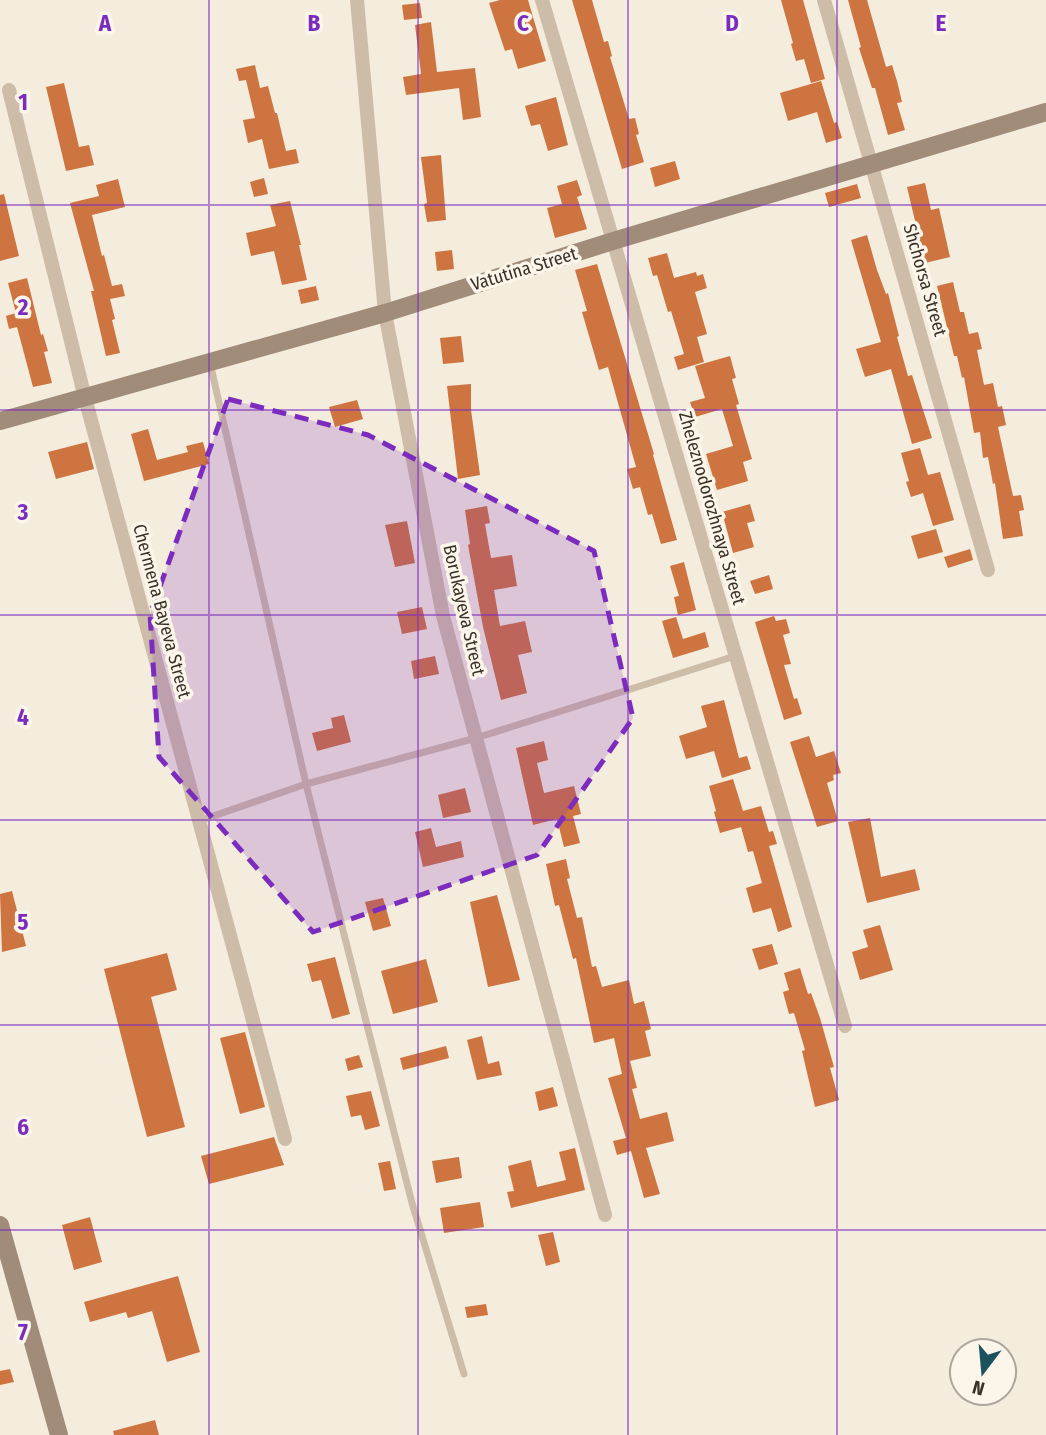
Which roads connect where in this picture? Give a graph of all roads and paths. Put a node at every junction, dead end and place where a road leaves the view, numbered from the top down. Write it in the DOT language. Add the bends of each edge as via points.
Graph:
graph roads {
  1 [pos="357,0"];
  2 [pos="542,0"];
  3 [pos="824,0"];
  4 [pos="9,90"];
  5 [pos="1046,112"];
  6 [pos="872,163"];
  7 [pos="613,241"];
  8 [pos="385,313"];
  9 [pos="210,363"];
  10 [pos="85,398"];
  11 [pos="0,421"];
  12 [pos="988,570"];
  13 [pos="735,656"];
  14 [pos="476,738"];
  15 [pos="306,784"];
  16 [pos="199,821"];
  17 [pos="845,1026"];
  18 [pos="285,1139"];
  19 [pos="605,1215"];
  20 [pos="0,1225"];
  21 [pos="464,1374"];
  22 [pos="59,1435"];
  1 -- 8 [label="street, Borukayeva Street"];
  2 -- 7 [label="street, Zheleznodorozhnaya Street"];
  3 -- 6 [label="street, Shchorsa Street"];
  4 -- 10 [label="street, Chermena Bayeva Street"];
  5 -- 6 [label="street, Vatutina Street"];
  6 -- 7 [label="street, Vatutina Street"];
  6 -- 12 [label="street, Shchorsa Street"];
  7 -- 8 [label="street, Vatutina Street"];
  7 -- 13 [label="street, Zheleznodorozhnaya Street"];
  8 -- 9 [label="street, Vatutina Street"];
  8 -- 14 [label="street, Borukayeva Street" via="443,616"];
  9 -- 10 [label="street, Vatutina Street"];
  9 -- 15 [label="lane"];
  10 -- 11 [label="street, Vatutina Street"];
  10 -- 16 [label="street, Chermena Bayeva Street"];
  13 -- 14 [label="lane"];
  13 -- 17 [label="street, Zheleznodorozhnaya Street"];
  14 -- 15 [label="lane"];
  14 -- 19 [label="street, Borukayeva Street"];
  15 -- 16 [label="lane"];
  15 -- 21 [label="lane" via="412,1203"];
  16 -- 18 [label="street, Chermena Bayeva Street"];
  20 -- 22 [label="street"];
}
